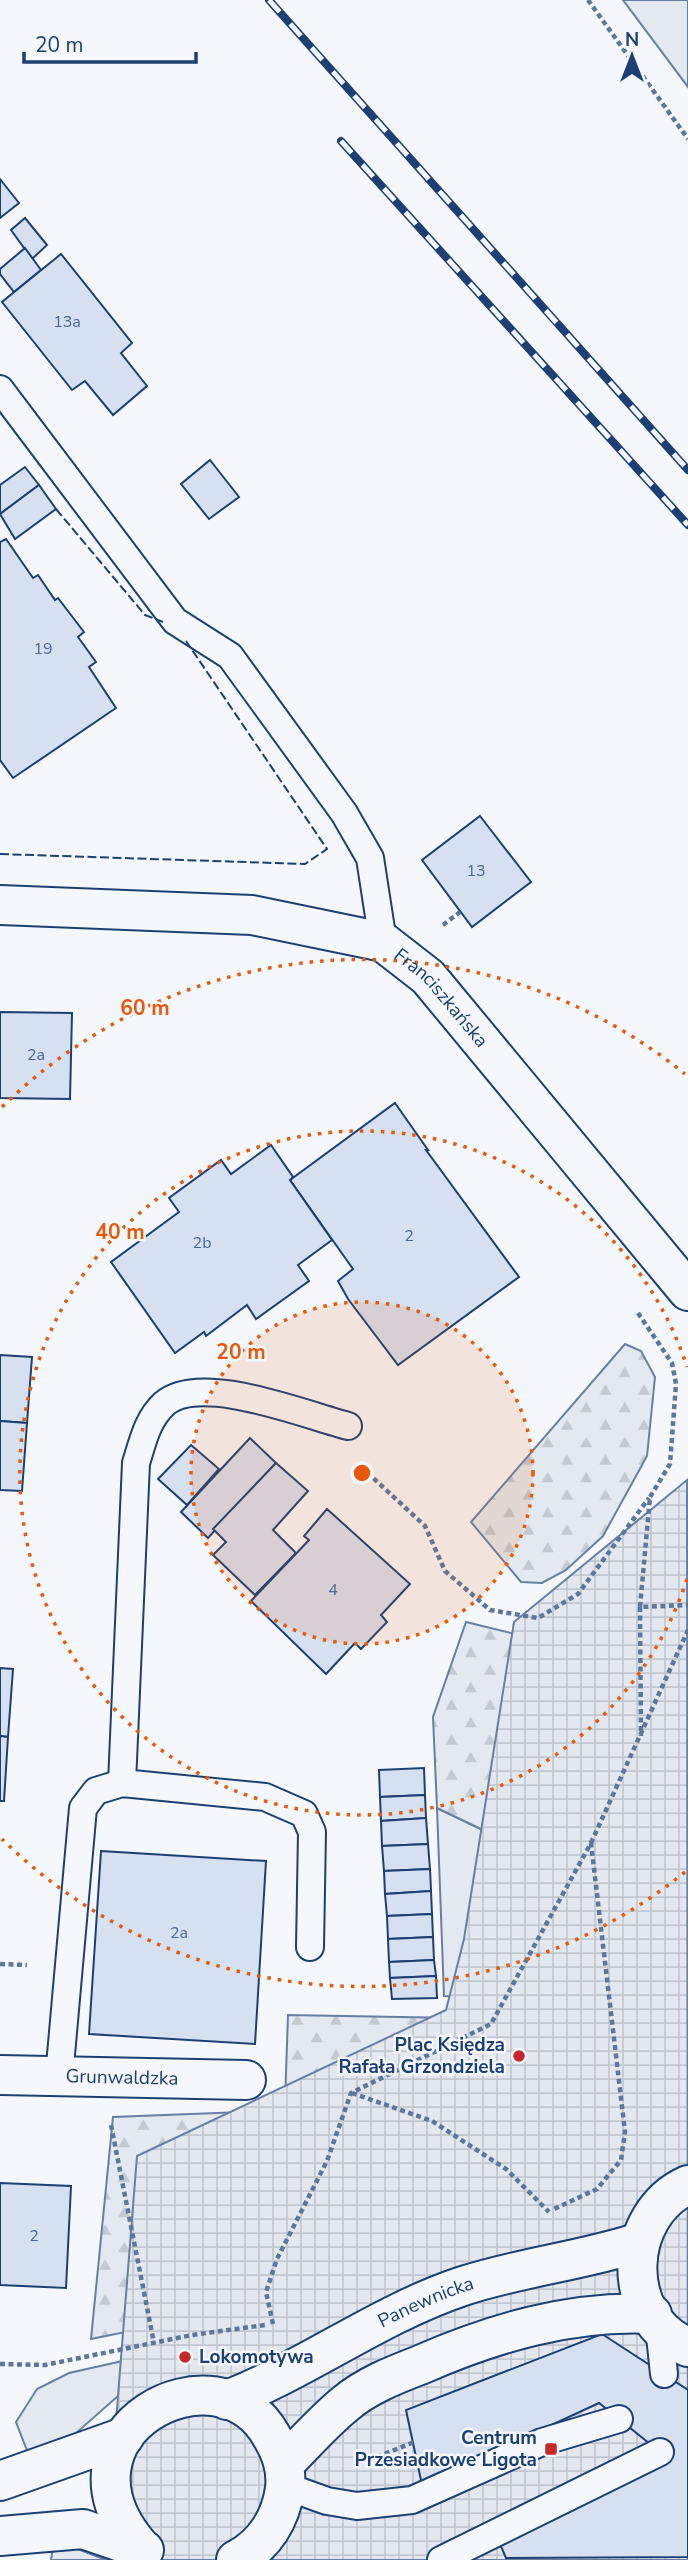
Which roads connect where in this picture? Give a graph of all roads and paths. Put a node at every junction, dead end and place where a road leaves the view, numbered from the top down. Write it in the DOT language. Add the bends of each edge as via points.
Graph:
graph roads {
  1 [pos="588,0"];
  2 [pos="688,139"];
  3 [pos="0,389"];
  4 [pos="0,905"];
  5 [pos="460,912"];
  6 [pos="443,925"];
  7 [pos="383,942"];
  8 [pos="688,1291"];
  9 [pos="632,1306"];
  10 [pos="348,1426"];
  11 [pos="650,1497"];
  12 [pos="688,1605"];
  13 [pos="640,1607"];
  14 [pos="688,1630"];
  15 [pos="641,1740"];
  16 [pos="122,1783"];
  17 [pos="591,1843"];
  18 [pos="310,1947"];
  19 [pos="0,2075"];
  20 [pos="59,2077"];
  21 [pos="246,2080"];
  22 [pos="351,2093"];
  23 [pos="108,2114"];
  24 [pos="688,2185"];
  25 [pos="549,2212"];
  26 [pos="541,2222"];
  27 [pos="639,2242"];
  28 [pos="652,2314"];
  29 [pos="273,2324"];
  30 [pos="285,2327"];
  31 [pos="154,2343"];
  32 [pos="676,2360"];
  33 [pos="0,2364"];
  34 [pos="228,2400"];
  35 [pos="619,2419"];
  36 [pos="124,2437"];
  37 [pos="414,2442"];
  38 [pos="660,2452"];
  39 [pos="370,2460"];
  40 [pos="284,2475"];
  41 [pos="0,2481"];
  42 [pos="0,2536"];
  43 [pos="150,2554"];
  44 [pos="248,2558"];
  45 [pos="441,2560"];
  1 -- 2 [label="path"];
  3 -- 7 [label="lane" via="175,621 230,656 344,813 370,858"];
  4 -- 7 [label="street, Franciszkańska" via="252,915"];
  5 -- 6 [label="path"];
  7 -- 8 [label="street, Franciszkańska" via="428,977"];
  9 -- 11 [label="path" via="673,1363 676,1384 670,1464"];
  10 -- 11 [label="path" via="370,1475 425,1526 445,1571 490,1610 538,1618 578,1594"];
  10 -- 16 [label="lane" via="220,1392 193,1391 165,1403 148,1424 136,1463"];
  11 -- 13 [label="path"];
  12 -- 13 [label="path"];
  13 -- 15 [label="path"];
  14 -- 15 [label="path"];
  15 -- 17 [label="path"];
  16 -- 18 [label="lane" via="265,1797 304,1814 312,1832"];
  16 -- 20 [label="lane" via="96,1791 83,1808"];
  17 -- 22 [label="path" via="491,2024"];
  17 -- 25 [label="path" via="625,2132 621,2160 597,2189"];
  19 -- 20 [label="street, Grunwaldzka"];
  20 -- 21 [label="street, Grunwaldzka"];
  22 -- 25 [label="path" via="432,2121 506,2169"];
  22 -- 29 [label="path" via="327,2161 266,2292"];
  23 -- 31 [label="path"];
  24 -- 27 [label="street" via="662,2202"];
  25 -- 26 [label="path"];
  27 -- 28 [label="street" via="636,2278"];
  27 -- 34 [label="street, Panewnicka" via="464,2286 383,2319 269,2384"];
  28 -- 32 [label="street"];
  28 -- 40 [label="street" via="617,2313 520,2329 459,2348 386,2379 346,2403"];
  29 -- 30 [label="path"];
  29 -- 31 [label="path"];
  31 -- 33 [label="path" via="46,2365"];
  34 -- 36 [label="street, Panewnicka" via="180,2397 138,2418"];
  34 -- 40 [label="street, Panewnicka" via="267,2427"];
  35 -- 40 [label="lane" via="542,2442 412,2500 357,2506 327,2501"];
  36 -- 41 [label="street, Panewnicka"];
  36 -- 43 [label="street, Panewnicka" via="114,2459 114,2508 125,2530"];
  37 -- 39 [label="path"];
  38 -- 45 [label="lane"];
  40 -- 44 [label="street" via="280,2511"];
  42 -- 43 [label="street, Panewnicka" via="83,2529"];
}
